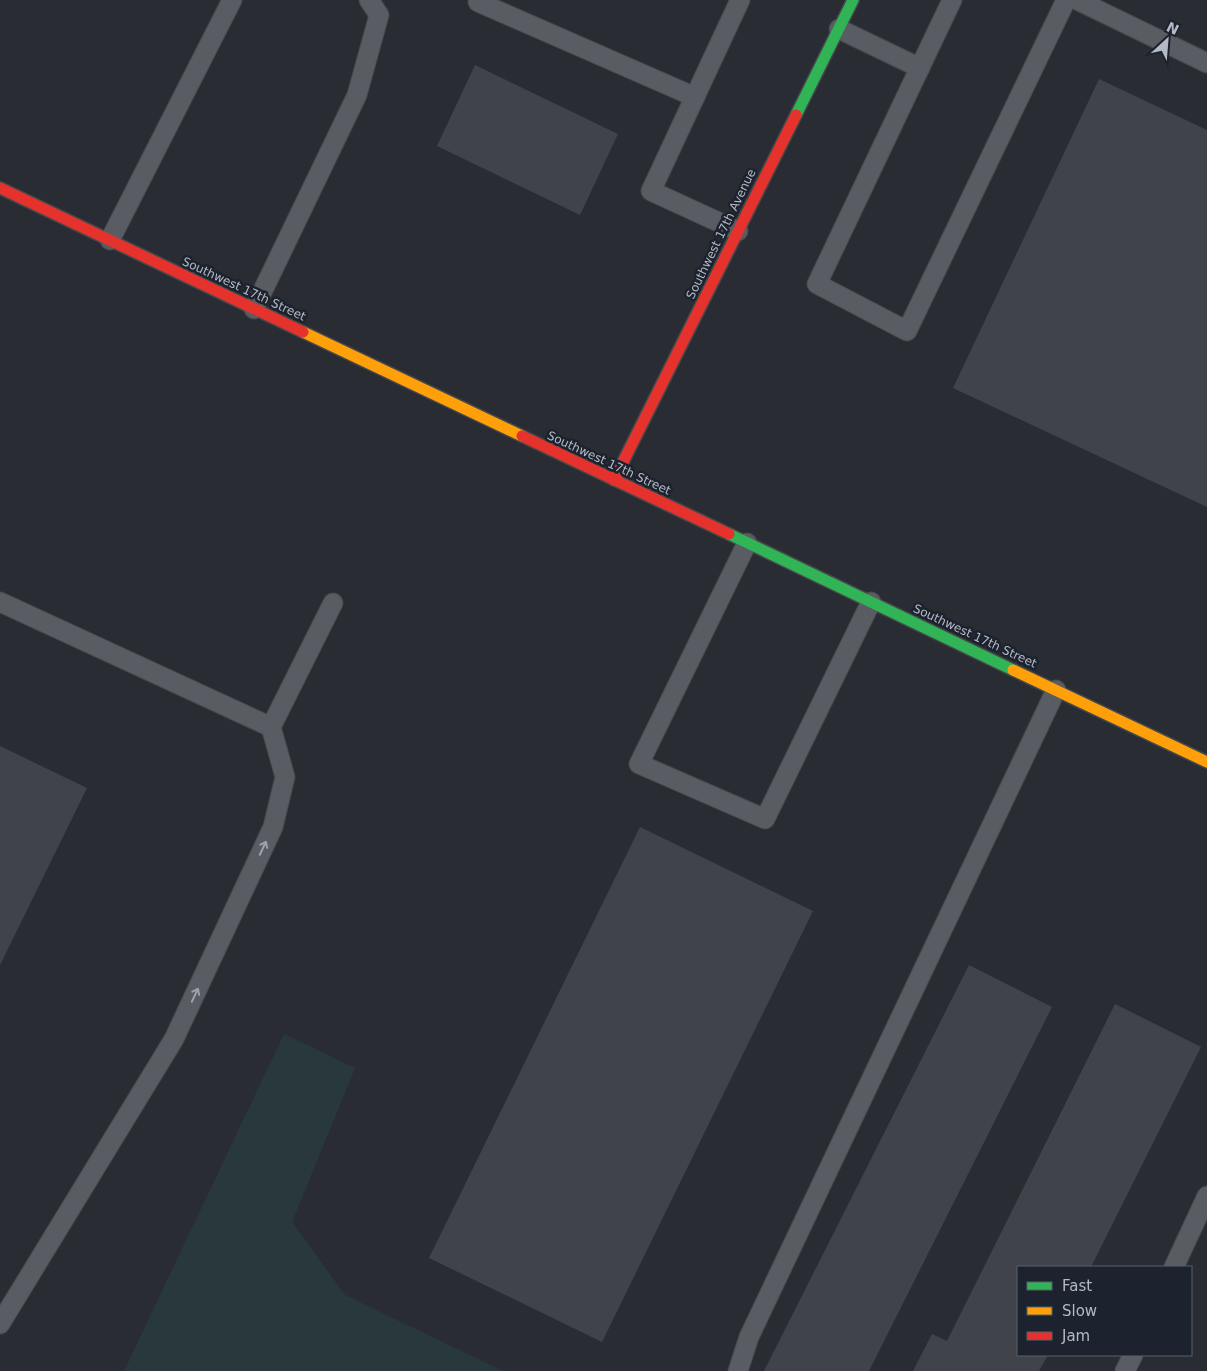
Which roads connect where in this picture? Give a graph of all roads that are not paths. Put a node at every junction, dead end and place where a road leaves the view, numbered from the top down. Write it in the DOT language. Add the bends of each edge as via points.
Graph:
graph roads {
  1 [pos="232,0"];
  2 [pos="369,0"];
  3 [pos="740,0"];
  4 [pos="851,0"];
  5 [pos="952,0"];
  6 [pos="1066,0"];
  7 [pos="1077,0"];
  8 [pos="478,2"];
  9 [pos="839,29"];
  10 [pos="1207,63"];
  11 [pos="920,68"];
  12 [pos="695,97"];
  13 [pos="0,188"];
  14 [pos="738,232"];
  15 [pos="110,240"];
  16 [pos="254,309"];
  17 [pos="614,480"];
  18 [pos="747,543"];
  19 [pos="0,602"];
  20 [pos="872,602"];
  21 [pos="333,603"];
  22 [pos="1056,690"];
  23 [pos="271,727"];
  24 [pos="1207,762"];
  25 [pos="1207,1196"];
  26 [pos="1174,1266"];
  27 [pos="0,1324"];
  28 [pos="1133,1356"];
  29 [pos="738,1371"];
  30 [pos="1126,1371"];
  1 -- 15 [label="lane"];
  2 -- 16 [label="lane" via="380,15 357,95"];
  3 -- 12 [label="lane"];
  4 -- 9 [label="main road, Southwest 17th Avenue"];
  5 -- 11 [label="lane"];
  6 -- 11 [label="lane" via="907,331 817,284"];
  7 -- 10 [label="lane"];
  8 -- 12 [label="lane"];
  9 -- 11 [label="lane"];
  9 -- 14 [label="main road, Southwest 17th Avenue"];
  12 -- 14 [label="lane" via="651,191"];
  13 -- 15 [label="main road, Southwest 17th Street"];
  14 -- 17 [label="main road, Southwest 17th Avenue"];
  15 -- 16 [label="main road, Southwest 17th Street"];
  16 -- 17 [label="main road, Southwest 17th Street"];
  17 -- 18 [label="main road, Southwest 17th Street"];
  18 -- 20 [label="main road, Southwest 17th Street"];
  18 -- 20 [label="lane" via="639,764 765,819"];
  19 -- 23 [label="lane"];
  20 -- 22 [label="main road, Southwest 17th Street"];
  21 -- 23 [label="lane"];
  22 -- 24 [label="main road, Southwest 17th Street"];
  22 -- 29 [label="lane" via="749,1337"];
  27 -- 23 [label="lane, one-way" via="174,1039 273,827 284,777"];
  25 -- 26 [label="lane"];
  28 -- 30 [label="lane"];
}
